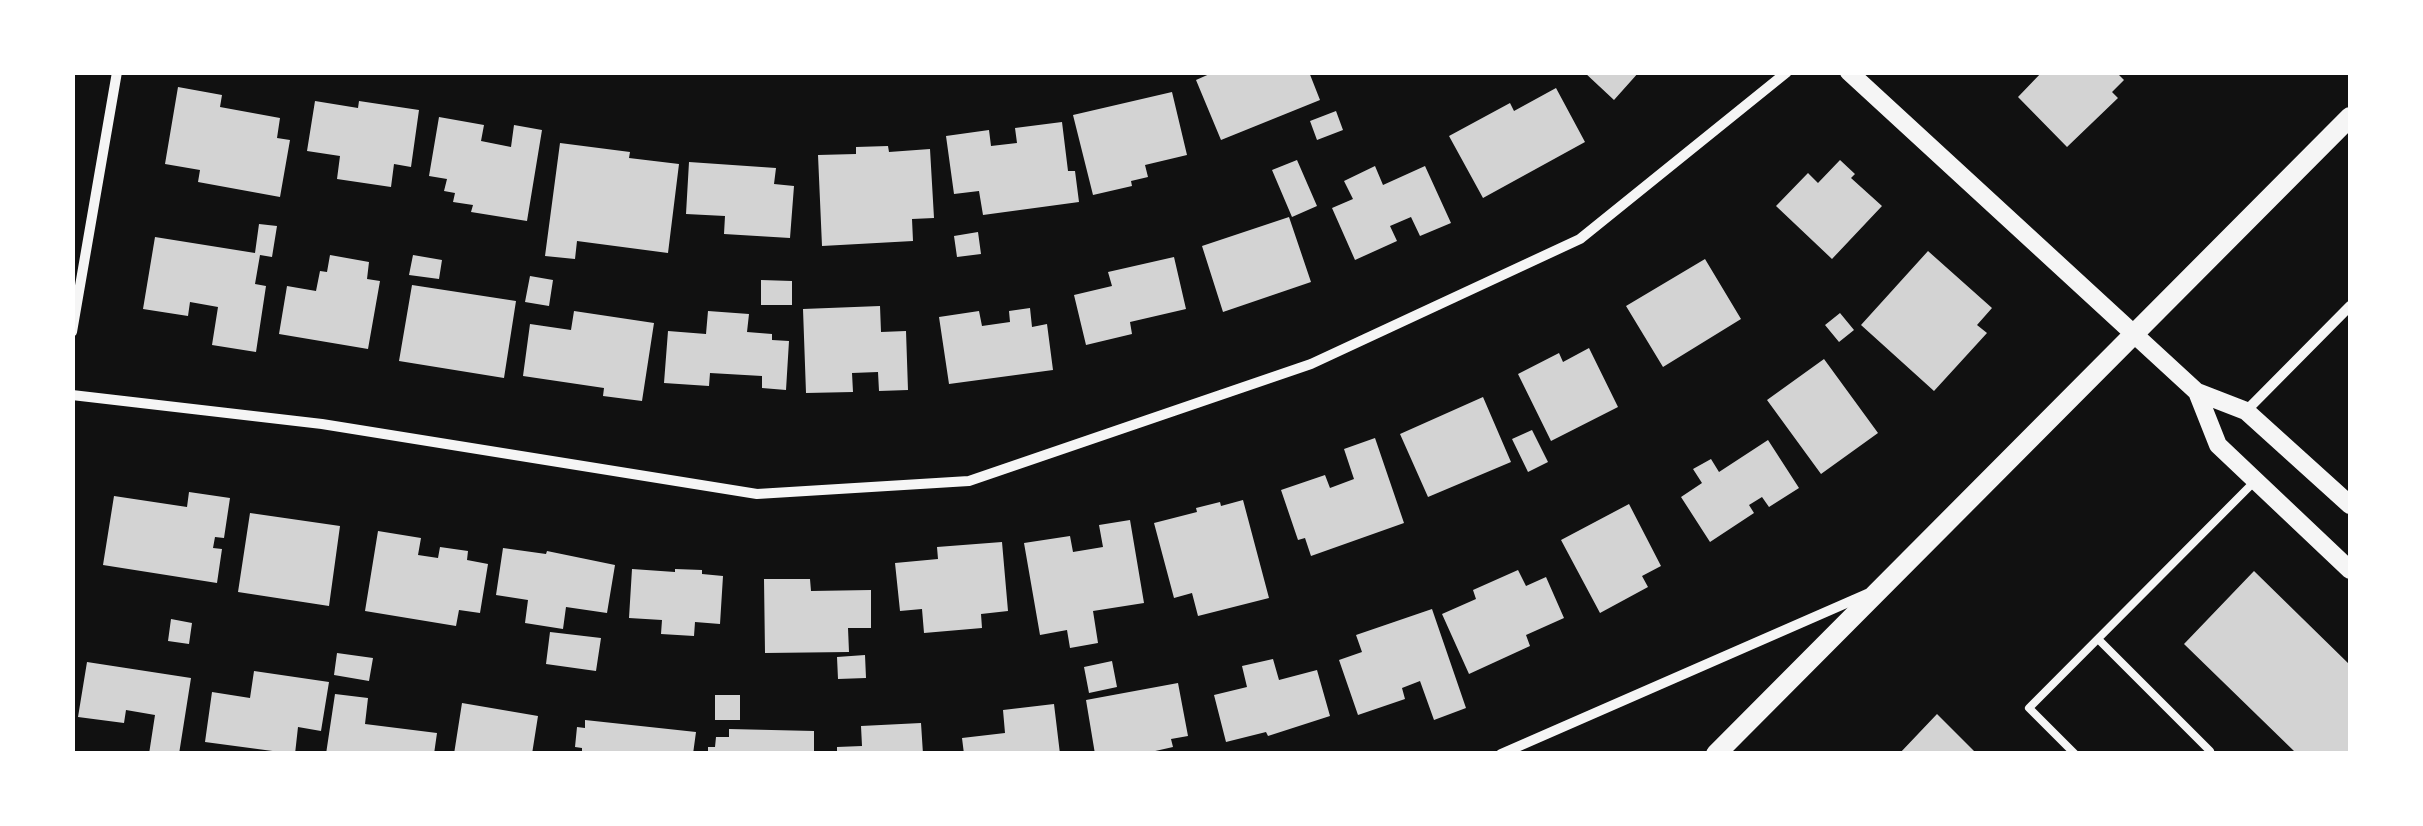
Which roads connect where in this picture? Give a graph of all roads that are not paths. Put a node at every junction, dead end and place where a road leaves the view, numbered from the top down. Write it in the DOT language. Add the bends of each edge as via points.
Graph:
graph roads {
  1 [pos="118,72"];
  2 [pos="1787,72"];
  3 [pos="1849,72"];
  4 [pos="2350,117"];
  5 [pos="2350,306"];
  6 [pos="72,332"];
  7 [pos="2132,334"];
  8 [pos="2197,392"];
  9 [pos="72,395"];
  10 [pos="2246,412"];
  11 [pos="2254,482"];
  12 [pos="2350,505"];
  13 [pos="2350,570"];
  14 [pos="1877,590"];
  15 [pos="2098,640"];
  16 [pos="1501,754"];
  17 [pos="1716,754"];
  18 [pos="2075,754"];
  19 [pos="2207,754"];
  1 -- 6 [label="street"];
  2 -- 9 [label="street" via="1580,239 1311,364 970,481 756,494 322,424"];
  3 -- 7 [label="street"];
  4 -- 7 [label="main road"];
  5 -- 10 [label="street"];
  7 -- 8 [label="street"];
  7 -- 14 [label="main road"];
  8 -- 10 [label="street"];
  8 -- 11 [label="street" via="2218,445"];
  10 -- 12 [label="street"];
  11 -- 13 [label="street"];
  11 -- 15 [label="lane"];
  14 -- 16 [label="street"];
  14 -- 17 [label="main road"];
  15 -- 18 [label="lane" via="2029,708"];
  15 -- 19 [label="lane"];
}
